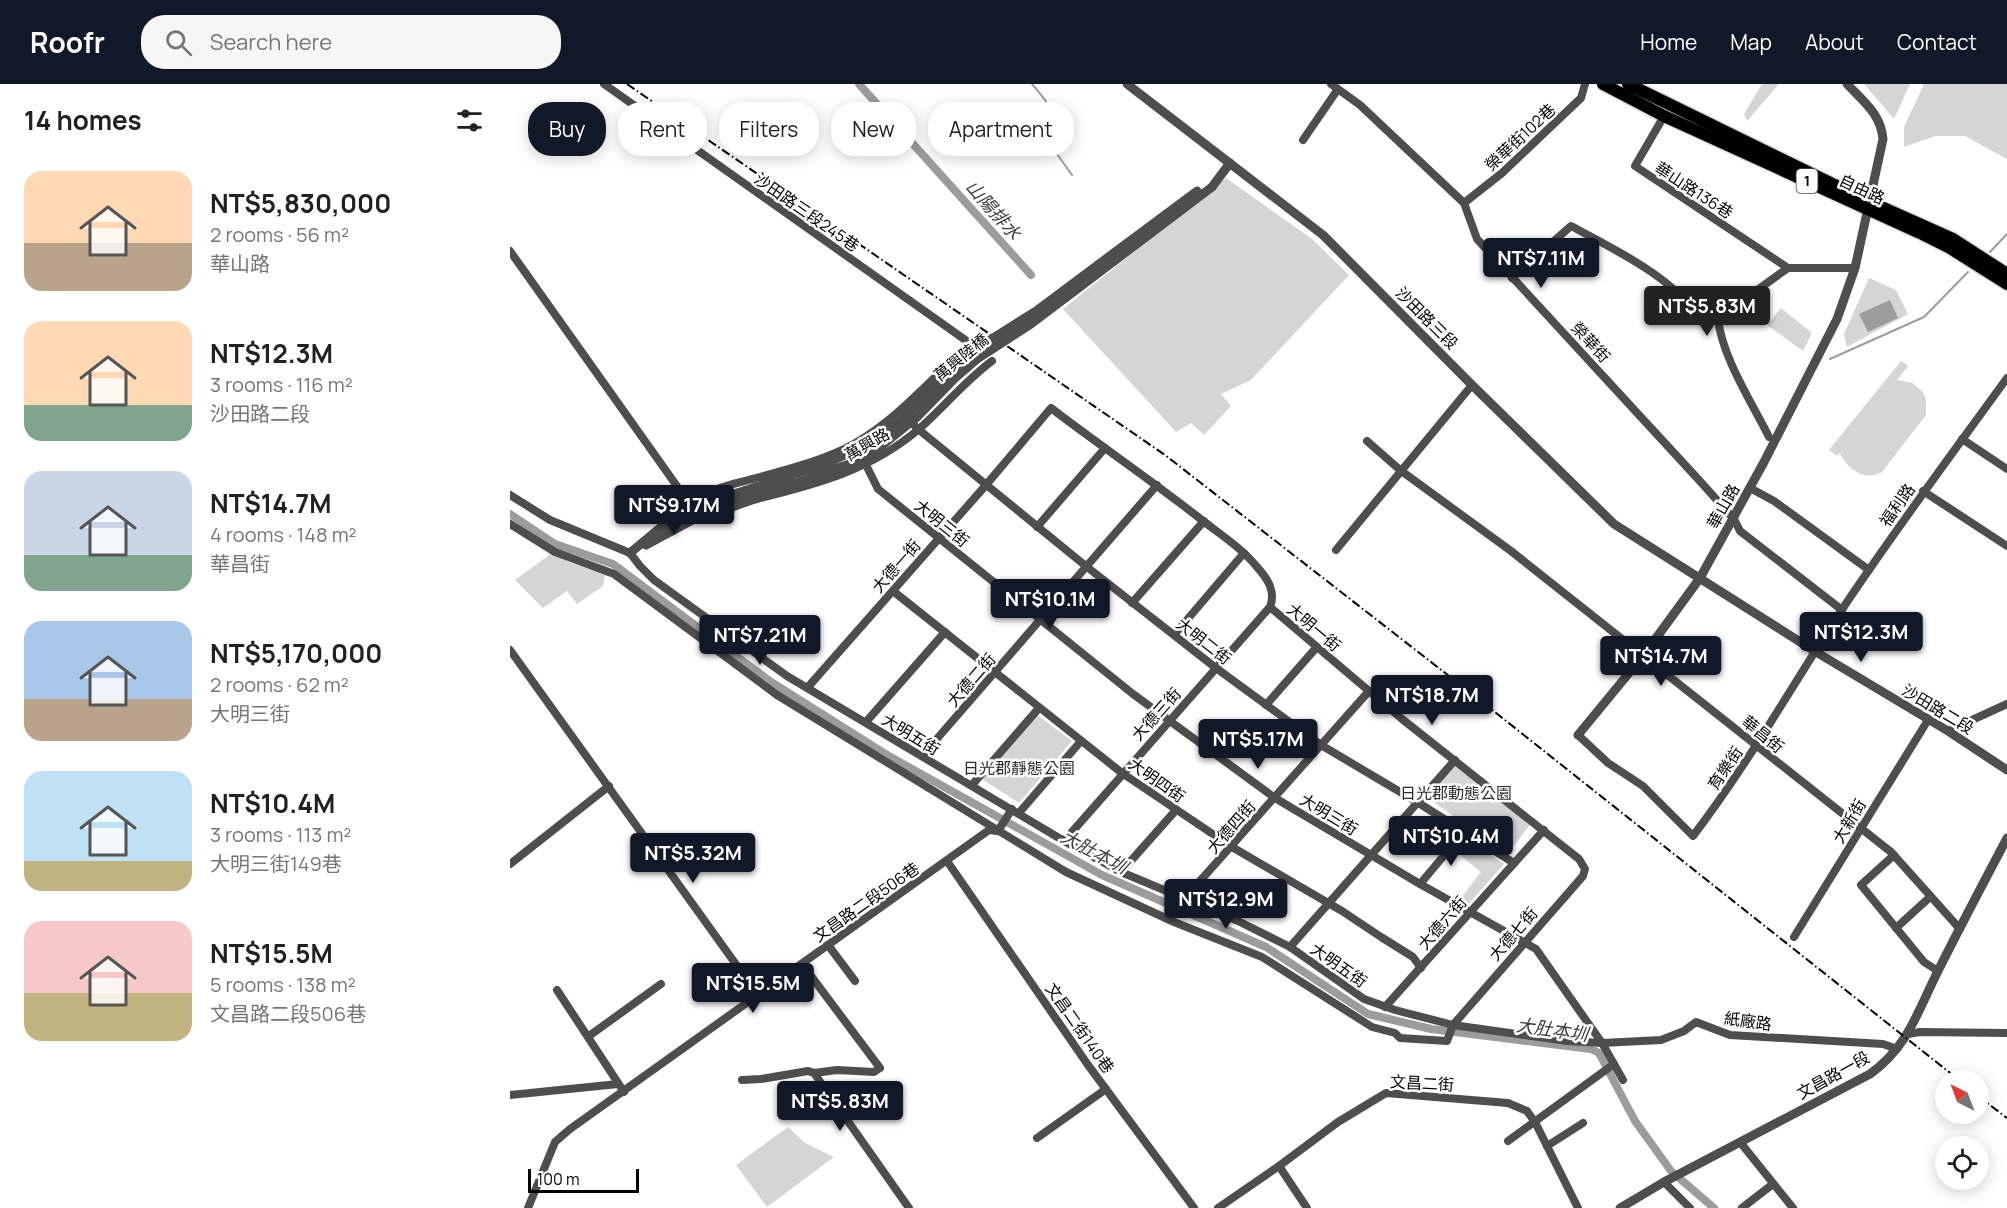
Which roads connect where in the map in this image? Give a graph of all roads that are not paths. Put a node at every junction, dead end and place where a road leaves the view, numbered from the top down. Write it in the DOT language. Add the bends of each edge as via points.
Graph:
graph roads {
  1 [pos="604,84"];
  2 [pos="1127,84"];
  3 [pos="1585,84"];
  4 [pos="1603,84"];
  5 [pos="1628,84"];
  6 [pos="1847,84"];
  7 [pos="1335,86"];
  8 [pos="1664,116"];
  9 [pos="1303,140"];
  10 [pos="1230,163"];
  11 [pos="1464,203"];
  12 [pos="1868,205"];
  13 [pos="510,251"];
  14 [pos="1788,268"];
  15 [pos="1855,268"];
  16 [pos="2007,274"];
  17 [pos="1512,278"];
  18 [pos="2007,284"];
  19 [pos="1691,308"];
  20 [pos="992,361"];
  21 [pos="948,363"];
  22 [pos="2007,378"];
  23 [pos="966,382"];
  24 [pos="1472,385"];
  25 [pos="1051,408"];
  26 [pos="901,410"];
  27 [pos="918,429"];
  28 [pos="1769,437"];
  29 [pos="1962,439"];
  30 [pos="1367,441"];
  31 [pos="1105,448"];
  32 [pos="866,465"];
  33 [pos="2007,469"];
  34 [pos="1400,470"];
  35 [pos="986,485"];
  36 [pos="1157,485"];
  37 [pos="1750,488"];
  38 [pos="1923,491"];
  39 [pos="510,495"];
  40 [pos="708,507"];
  41 [pos="694,513"];
  42 [pos="1734,519"];
  43 [pos="1204,521"];
  44 [pos="510,524"];
  45 [pos="1037,527"];
  46 [pos="940,537"];
  47 [pos="2007,546"];
  48 [pos="1336,550"];
  49 [pos="630,553"];
  50 [pos="1244,553"];
  51 [pos="1087,567"];
  52 [pos="1869,570"];
  53 [pos="1700,578"];
  54 [pos="893,591"];
  55 [pos="1132,603"];
  56 [pos="1270,608"];
  57 [pos="1842,610"];
  58 [pos="1041,621"];
  59 [pos="945,632"];
  60 [pos="1174,635"];
  61 [pos="1316,648"];
  62 [pos="510,650"];
  63 [pos="1816,652"];
  64 [pos="1642,656"];
  65 [pos="1216,668"];
  66 [pos="996,672"];
  67 [pos="808,687"];
  68 [pos="1369,691"];
  69 [pos="2007,704"];
  70 [pos="1266,705"];
  71 [pos="1040,708"];
  72 [pos="1928,720"];
  73 [pos="1168,721"];
  74 [pos="866,722"];
  75 [pos="1948,731"];
  76 [pos="1578,735"];
  77 [pos="1081,741"];
  78 [pos="1321,745"];
  79 [pos="1756,746"];
  80 [pos="922,756"];
  81 [pos="1455,760"];
  82 [pos="2007,770"];
  83 [pos="1122,773"];
  84 [pos="972,785"];
  85 [pos="609,786"];
  86 [pos="1275,798"];
  87 [pos="1417,802"];
  88 [pos="1176,810"];
  89 [pos="1016,811"];
  90 [pos="1860,829"];
  91 [pos="1544,830"];
  92 [pos="998,831"];
  93 [pos="1463,833"];
  94 [pos="2007,838"];
  95 [pos="1064,841"];
  96 [pos="1232,847"];
  97 [pos="1894,855"];
  98 [pos="1372,856"];
  99 [pos="1580,859"];
  100 [pos="947,861"];
  101 [pos="1514,863"];
  102 [pos="510,864"];
  103 [pos="1121,872"];
  104 [pos="1420,884"];
  105 [pos="1930,897"];
  106 [pos="1184,899"];
  107 [pos="1328,904"];
  108 [pos="1469,912"];
  109 [pos="1896,928"];
  110 [pos="1960,929"];
  111 [pos="1794,938"];
  112 [pos="1524,942"];
  113 [pos="828,945"];
  114 [pos="1290,947"];
  115 [pos="802,964"];
  116 [pos="1421,968"];
  117 [pos="1938,970"];
  118 [pos="855,981"];
  119 [pos="662,984"];
  120 [pos="557,990"];
  121 [pos="758,995"];
  122 [pos="1385,1007"];
  123 [pos="1453,1025"];
  124 [pos="2007,1033"];
  125 [pos="1908,1034"];
  126 [pos="589,1036"];
  127 [pos="1602,1043"];
  128 [pos="1897,1048"];
  129 [pos="1614,1065"];
  130 [pos="814,1073"];
  131 [pos="742,1080"];
  132 [pos="1623,1080"];
  133 [pos="618,1084"];
  134 [pos="1106,1089"];
  135 [pos="624,1092"];
  136 [pos="510,1095"];
  137 [pos="1535,1122"];
  138 [pos="1583,1124"];
  139 [pos="1037,1138"];
  140 [pos="1508,1141"];
  141 [pos="1740,1142"];
  142 [pos="1547,1146"];
  143 [pos="1279,1166"];
  144 [pos="1664,1182"];
  145 [pos="1773,1184"];
  146 [pos="528,1208"];
  147 [pos="909,1208"];
  148 [pos="1194,1208"];
  149 [pos="1218,1208"];
  150 [pos="1307,1208"];
  151 [pos="1578,1208"];
  152 [pos="1620,1208"];
  153 [pos="1690,1208"];
  154 [pos="1742,1208"];
  155 [pos="1793,1208"];
  1 -- 21 [label="street, 沙田路三段245巷" via="971,344"];
  2 -- 10 [label="street, 沙田路三段"];
  3 -- 11 [label="street, 榮華街102巷" via="1581,98 1502,173"];
  4 -- 8 [label="main road, 自由路 / 1"];
  5 -- 12 [label="main road, 自由路 / 1"];
  6 -- 12 [label="street, 華山路" via="1877,115 1882,128"];
  7 -- 9 [label="street"];
  7 -- 11 [label="street, 榮華街"];
  8 -- 12 [label="main road, 自由路 / 1"];
  8 -- 14 [label="street, 華山路136巷" via="1635,166"];
  10 -- 24 [label="street, 沙田路三段" via="1323,235"];
  10 -- 40 [label="street, 萬興陸橋, bridge" via="1210,185 1036,311 971,352 898,423 828,463"];
  11 -- 17 [label="street, 榮華街" via="1477,239"];
  12 -- 15 [label="street, 華山路"];
  12 -- 16 [label="main road, 自由路 / 1" via="1953,239"];
  12 -- 18 [label="main road, 自由路 / 1" via="1950,248"];
  13 -- 41 [label="street"];
  14 -- 15 [label="street"];
  14 -- 28 [label="street" via="1718,318 1727,353"];
  15 -- 37 [label="street, 華山路" via="1837,320"];
  17 -- 19 [label="street" via="1571,226 1659,279"];
  17 -- 42 [label="street, 榮華街"];
  20 -- 23 [label="street, 萬興路"];
  21 -- 23 [label="street"];
  21 -- 26 [label="street, 萬興路"];
  22 -- 29 [label="street, 福利路"];
  23 -- 27 [label="street, 萬興路"];
  24 -- 34 [label="street"];
  24 -- 53 [label="street, 沙田路三段" via="1614,525"];
  25 -- 31 [label="street, 大明一街"];
  25 -- 35 [label="street, 大德一街"];
  26 -- 27 [label="street, 大明二街"];
  26 -- 41 [label="street, 萬興路" via="867,436 815,462 724,487 701,498"];
  27 -- 32 [label="street, 萬興路"];
  27 -- 35 [label="street, 大明二街"];
  29 -- 33 [label="street"];
  29 -- 38 [label="street, 福利路"];
  30 -- 34 [label="street, 華昌街"];
  31 -- 36 [label="street, 大明一街"];
  31 -- 45 [label="street"];
  32 -- 41 [label="street, 萬興路" via="707,517"];
  32 -- 46 [label="street, 大明三街" via="878,489"];
  34 -- 48 [label="street"];
  34 -- 64 [label="street, 華昌街" via="1511,551"];
  35 -- 45 [label="street, 大明二街"];
  35 -- 46 [label="street, 大德一街"];
  36 -- 43 [label="street, 大明一街"];
  36 -- 51 [label="street, 大德二街"];
  37 -- 42 [label="street, 華山路"];
  37 -- 52 [label="street"];
  38 -- 47 [label="street"];
  38 -- 52 [label="street, 福利路"];
  39 -- 49 [label="street" via="550,520"];
  40 -- 41 [label="street, 萬興路"];
  41 -- 49 [label="street, 萬興路" via="660,528"];
  42 -- 53 [label="street, 華山路"];
  42 -- 57 [label="street, 榮華街" via="1740,531"];
  43 -- 50 [label="street, 大明一街"];
  43 -- 55 [label="street"];
  44 -- 92 [label="street" via="555,552 614,574 777,695"];
  45 -- 51 [label="street, 大明二街"];
  46 -- 54 [label="street, 大德一街"];
  46 -- 58 [label="street, 大明三街"];
  49 -- 67 [label="street, 大明五街" via="654,580 786,676"];
  50 -- 56 [label="street, 大明一街" via="1273,592"];
  50 -- 60 [label="street"];
  51 -- 55 [label="street, 大明二街"];
  51 -- 58 [label="street, 大德二街"];
  52 -- 57 [label="street, 福利路"];
  53 -- 63 [label="street, 沙田路二段"];
  53 -- 64 [label="street, 華山路"];
  54 -- 59 [label="street, 大明四街"];
  54 -- 67 [label="street, 大德一街"];
  55 -- 60 [label="street, 大明二街"];
  56 -- 61 [label="street, 大明一街"];
  56 -- 65 [label="street, 大德三街"];
  57 -- 63 [label="street, 福利路"];
  58 -- 66 [label="street, 大德二街"];
  58 -- 73 [label="street, 大明三街"];
  59 -- 66 [label="street, 大明四街"];
  59 -- 74 [label="street"];
  60 -- 65 [label="street, 大明二街"];
  61 -- 68 [label="street, 大明一街"];
  61 -- 70 [label="street"];
  62 -- 85 [label="street"];
  63 -- 72 [label="street, 沙田路二段"];
  63 -- 79 [label="street, 育樂街"];
  64 -- 76 [label="street, 華山路"];
  64 -- 79 [label="street, 華昌街"];
  65 -- 70 [label="street, 大明二街"];
  65 -- 73 [label="street, 大德三街"];
  66 -- 71 [label="street, 大明四街"];
  66 -- 80 [label="street, 大德二街"];
  67 -- 74 [label="street, 大明五街"];
  68 -- 78 [label="street, 大德四街"];
  68 -- 81 [label="street, 大明一街"];
  69 -- 75 [label="street"];
  70 -- 78 [label="street, 大明二街"];
  71 -- 77 [label="street, 大明四街"];
  71 -- 84 [label="street"];
  72 -- 75 [label="street, 沙田路二段"];
  72 -- 90 [label="street, 大新街"];
  73 -- 83 [label="street, 大德三街"];
  73 -- 86 [label="street, 大明三街"];
  74 -- 80 [label="street, 大明五街"];
  75 -- 82 [label="street, 沙田路二段"];
  76 -- 79 [label="street, 育樂街" via="1608,763 1643,786 1693,836"];
  77 -- 83 [label="street, 大明四街"];
  77 -- 89 [label="street"];
  78 -- 86 [label="street, 大德四街"];
  78 -- 87 [label="street, 大明二街"];
  79 -- 90 [label="street, 華昌街"];
  80 -- 84 [label="street, 大明五街"];
  81 -- 87 [label="street"];
  81 -- 91 [label="street, 大明一街"];
  83 -- 88 [label="street, 大明四街"];
  83 -- 95 [label="street, 大德三街"];
  84 -- 89 [label="street, 大明五街"];
  85 -- 102 [label="street"];
  85 -- 121 [label="street"];
  86 -- 96 [label="street, 大德四街"];
  86 -- 98 [label="street, 大明三街"];
  87 -- 93 [label="street, 大明二街"];
  87 -- 98 [label="street"];
  88 -- 96 [label="street, 大明四街"];
  88 -- 103 [label="street"];
  89 -- 92 [label="street"];
  89 -- 95 [label="street, 大明五街"];
  90 -- 97 [label="street, 華昌街"];
  90 -- 111 [label="street, 大新街"];
  91 -- 99 [label="street, 大明一街"];
  91 -- 101 [label="street, 大德六街"];
  92 -- 100 [label="street, 文昌路二段506巷" via="989,831"];
  92 -- 123 [label="street, 大德七街" via="1066,872 1262,957 1372,1027 1400,1038 1447,1041"];
  93 -- 101 [label="street, 大明二街"];
  93 -- 104 [label="street"];
  94 -- 110 [label="street, 文昌路一段"];
  95 -- 103 [label="street, 大明五街"];
  96 -- 106 [label="street, 大德四街"];
  96 -- 107 [label="street, 大明四街"];
  97 -- 105 [label="street, 華昌街"];
  97 -- 109 [label="street" via="1861,885"];
  98 -- 104 [label="street, 大明三街"];
  98 -- 107 [label="street"];
  99 -- 112 [label="street, 大德七街" via="1585,869 1582,876"];
  100 -- 113 [label="street, 文昌路二段506巷"];
  100 -- 134 [label="street, 文昌二街140巷"];
  101 -- 108 [label="street, 大德六街"];
  103 -- 106 [label="street, 大明五街"];
  104 -- 108 [label="street, 大明三街"];
  105 -- 109 [label="street"];
  105 -- 110 [label="street, 華昌街"];
  106 -- 114 [label="street, 大明五街"];
  107 -- 114 [label="street"];
  107 -- 116 [label="street, 大明四街" via="1413,957"];
  108 -- 112 [label="street, 大明三街"];
  108 -- 116 [label="street, 大德六街"];
  109 -- 117 [label="street" via="1924,962"];
  110 -- 117 [label="street, 文昌路一段"];
  112 -- 123 [label="street, 大德七街"];
  112 -- 127 [label="street, 大明三街" via="1536,949"];
  113 -- 115 [label="street, 文昌路二段506巷"];
  113 -- 118 [label="street"];
  114 -- 122 [label="street, 大明五街" via="1364,999"];
  115 -- 121 [label="street, 文昌路二段506巷"];
  115 -- 130 [label="street" via="880,1068 874,1072"];
  116 -- 122 [label="street, 大德六街"];
  117 -- 125 [label="street, 文昌路一段"];
  119 -- 126 [label="street"];
  120 -- 126 [label="street"];
  121 -- 135 [label="street, 文昌路二段506巷"];
  122 -- 123 [label="street, 大明五街"];
  123 -- 127 [label="street, 大明五街"];
  124 -- 125 [label="street"];
  125 -- 128 [label="street, 文昌路一段"];
  126 -- 133 [label="street"];
  127 -- 128 [label="street, 紙廠路" via="1660,1040 1696,1022 1730,1035"];
  127 -- 129 [label="street, 大明三街"];
  128 -- 141 [label="street, 文昌路一段" via="1887,1062 1870,1074"];
  129 -- 132 [label="street, 大明三街"];
  129 -- 137 [label="street"];
  130 -- 131 [label="street"];
  130 -- 147 [label="street"];
  133 -- 135 [label="street"];
  133 -- 136 [label="street"];
  134 -- 139 [label="street"];
  134 -- 148 [label="street, 文昌二街140巷"];
  135 -- 146 [label="street, 文昌路二段506巷" via="555,1142"];
  137 -- 140 [label="street"];
  137 -- 142 [label="street, 文昌二街"];
  137 -- 143 [label="street, 文昌二街" via="1527,1112 1508,1103 1386,1093 1338,1122"];
  138 -- 142 [label="street"];
  141 -- 144 [label="street, 文昌路一段"];
  141 -- 145 [label="street"];
  142 -- 151 [label="street, 文昌二街"];
  143 -- 149 [label="street, 文昌二街"];
  143 -- 150 [label="street"];
  144 -- 152 [label="street, 文昌路一段"];
  144 -- 153 [label="street"];
  145 -- 154 [label="street"];
  145 -- 155 [label="street"];
}
